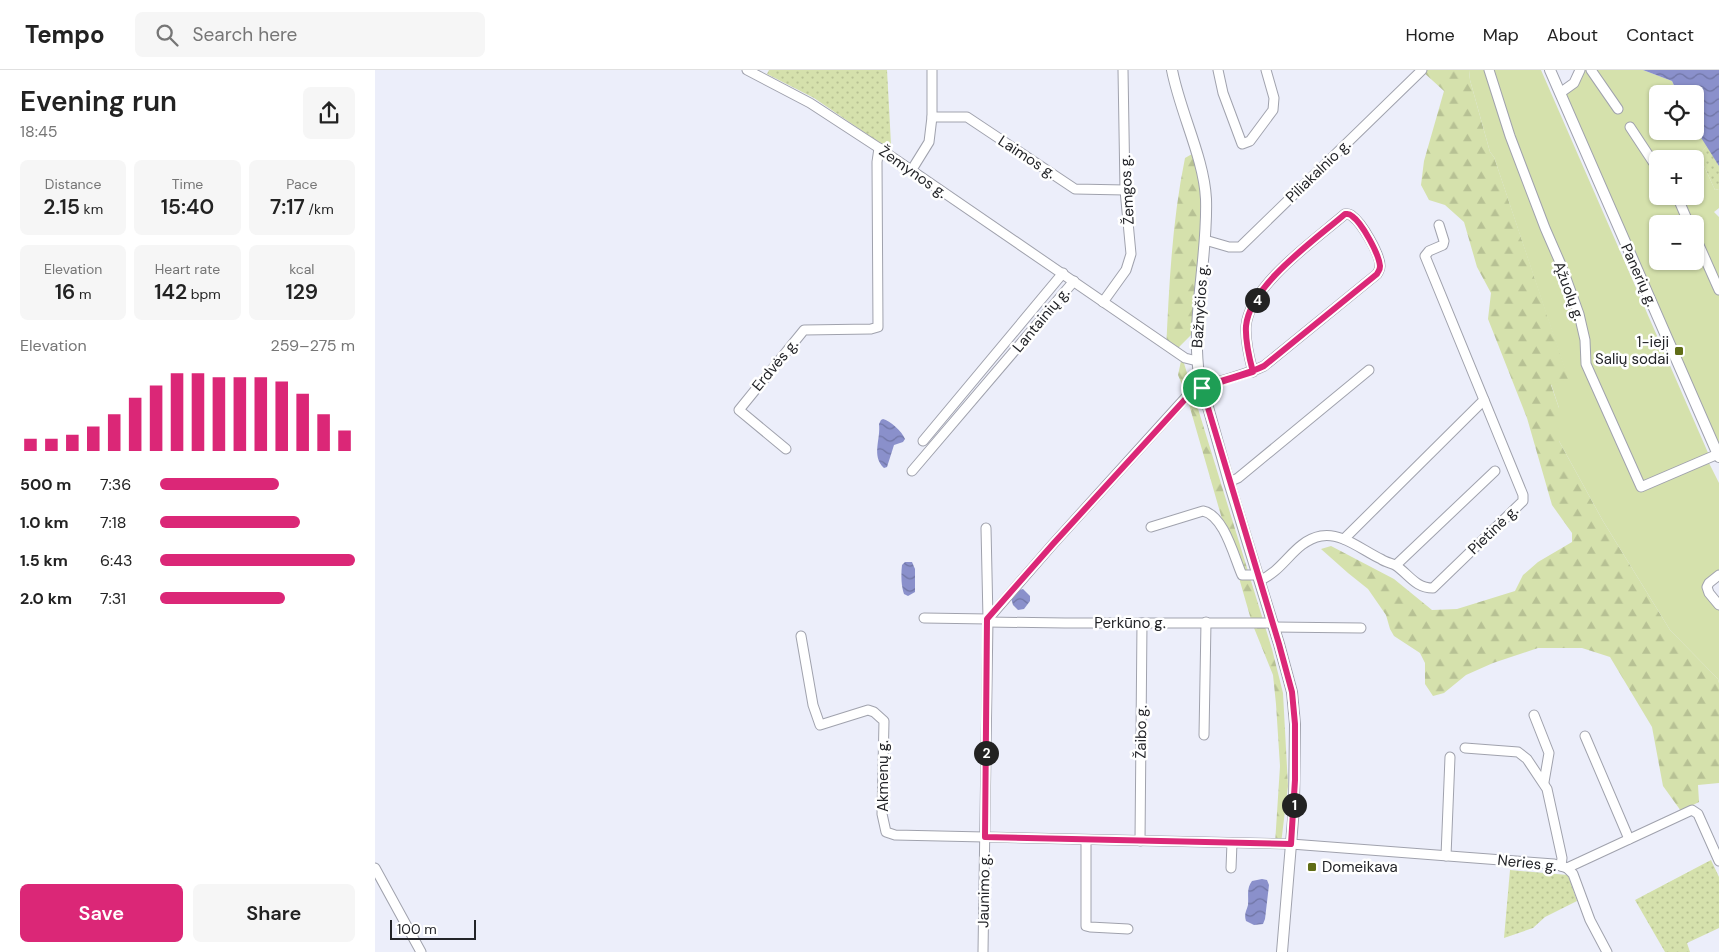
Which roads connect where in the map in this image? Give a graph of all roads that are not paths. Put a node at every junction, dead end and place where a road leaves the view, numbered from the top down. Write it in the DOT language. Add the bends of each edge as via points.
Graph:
graph roads {
  1 [pos="747,70"];
  2 [pos="932,70"];
  3 [pos="1123,70"];
  4 [pos="1172,70"];
  5 [pos="1218,70"];
  6 [pos="1266,70"];
  7 [pos="1422,70"];
  8 [pos="1489,70"];
  9 [pos="1550,70"];
  10 [pos="1580,70"];
  11 [pos="1591,70"];
  12 [pos="1560,93"];
  13 [pos="1618,109"];
  14 [pos="932,116"];
  15 [pos="1630,127"];
  16 [pos="879,148"];
  17 [pos="1649,157"];
  18 [pos="911,171"];
  19 [pos="1125,190"];
  20 [pos="1439,225"];
  21 [pos="1205,240"];
  22 [pos="1704,256"];
  23 [pos="1063,273"];
  24 [pos="1074,281"];
  25 [pos="1719,290"];
  26 [pos="1103,302"];
  27 [pos="1197,361"];
  28 [pos="1369,370"];
  29 [pos="1253,372"];
  30 [pos="1202,388"];
  31 [pos="1484,400"];
  32 [pos="923,441"];
  33 [pos="785,449"];
  34 [pos="1718,455"];
  35 [pos="912,471"];
  36 [pos="1495,472"];
  37 [pos="1229,482"];
  38 [pos="1151,527"];
  39 [pos="986,528"];
  40 [pos="1344,538"];
  41 [pos="1395,565"];
  42 [pos="1719,575"];
  43 [pos="1259,577"];
  44 [pos="1719,605"];
  45 [pos="924,618"];
  46 [pos="987,620"];
  47 [pos="1206,622"];
  48 [pos="1142,623"];
  49 [pos="1273,625"];
  50 [pos="1361,628"];
  51 [pos="801,636"];
  52 [pos="1534,715"];
  53 [pos="1204,735"];
  54 [pos="1585,736"];
  55 [pos="1465,748"];
  56 [pos="1450,757"];
  57 [pos="1544,782"];
  58 [pos="985,837"];
  59 [pos="1629,839"];
  60 [pos="1086,840"];
  61 [pos="1140,841"];
  62 [pos="1232,843"];
  63 [pos="1291,844"];
  64 [pos="1446,856"];
  65 [pos="1719,860"];
  66 [pos="1564,867"];
  67 [pos="375,868"];
  68 [pos="1231,868"];
  69 [pos="1128,929"];
  70 [pos="421,952"];
  71 [pos="983,952"];
  72 [pos="1282,952"];
  73 [pos="1607,952"];
  1 -- 16 [label="street, Žemynos g." via="795,94"];
  2 -- 14 [label="street"];
  3 -- 19 [label="street, Žemgos g."];
  4 -- 21 [label="main road, Bažnyčios g." via="1203,176"];
  5 -- 6 [label="street" via="1242,144 1250,141 1273,110 1274,98"];
  7 -- 21 [label="street, Piliakalnio g." via="1239,247"];
  8 -- 34 [label="street, Ąžuolų g." via="1510,136 1579,314 1586,364 1641,487"];
  9 -- 12 [label="main road, Panerių g."];
  10 -- 12 [label="street" via="1573,83"];
  11 -- 13 [label="street"];
  12 -- 34 [label="main road, Panerių g."];
  14 -- 18 [label="street" via="929,142"];
  14 -- 19 [label="street, Laimos g." via="967,117 1075,189"];
  15 -- 17 [label="street"];
  16 -- 18 [label="street, Žemynos g."];
  16 -- 33 [label="street, Erdvės g." via="878,327 805,330 739,410"];
  18 -- 23 [label="street, Žemynos g."];
  19 -- 26 [label="street, Žemgos g." via="1131,254 1126,270"];
  20 -- 31 [label="street, Pietinė g." via="1443,245 1425,256"];
  21 -- 27 [label="main road, Bažnyčios g."];
  22 -- 25 [label="street"];
  23 -- 24 [label="street, Žemynos g."];
  23 -- 32 [label="street"];
  24 -- 26 [label="street, Lantainių g."];
  24 -- 35 [label="street, Lantainių g."];
  26 -- 27 [label="street, Lantainių g." via="1185,358"];
  27 -- 30 [label="main road, Bažnyčios g."];
  28 -- 37 [label="street"];
  29 -- 29 [label="street" via="1246,325 1252,307 1275,274 1345,214 1353,216 1378,259 1377,274 1274,360"];
  29 -- 30 [label="street"];
  30 -- 37 [label="main road, Bažnyčios g."];
  30 -- 46 [label="street" via="1183,401"];
  31 -- 40 [label="street"];
  31 -- 41 [label="street, Pietinė g." via="1523,501 1433,588 1416,584"];
  36 -- 41 [label="street"];
  37 -- 43 [label="main road, Bažnyčios g."];
  38 -- 43 [label="street" via="1203,511 1210,512 1222,526 1242,575"];
  39 -- 46 [label="street, Jaunimo g."];
  40 -- 41 [label="street, Pietinė g."];
  40 -- 43 [label="street, Pietinė g." via="1322,535 1303,543 1269,577"];
  42 -- 44 [label="street" via="1707,587"];
  43 -- 49 [label="main road, Bažnyčios g."];
  45 -- 46 [label="street, Perkūno g."];
  46 -- 48 [label="street, Perkūno g."];
  46 -- 58 [label="street, Jaunimo g."];
  47 -- 48 [label="street, Perkūno g."];
  47 -- 49 [label="street, Perkūno g."];
  47 -- 53 [label="street"];
  48 -- 61 [label="street, Žaibo g."];
  49 -- 50 [label="street, Perkūno g."];
  49 -- 63 [label="main road, Bažnyčios g." via="1289,677 1294,707"];
  51 -- 58 [label="street, Akmenų g." via="814,710 820,725 868,710 884,721 882,814 886,832 895,835"];
  52 -- 57 [label="street" via="1549,752"];
  54 -- 59 [label="street"];
  55 -- 57 [label="street" via="1518,752"];
  56 -- 64 [label="street"];
  57 -- 66 [label="street"];
  58 -- 60 [label="street, Neries g."];
  58 -- 71 [label="street, Jaunimo g."];
  59 -- 65 [label="street, Neries g." via="1695,811"];
  59 -- 66 [label="street, Neries g."];
  60 -- 61 [label="street, Neries g."];
  60 -- 69 [label="street" via="1087,926"];
  61 -- 62 [label="street, Neries g."];
  62 -- 63 [label="street, Neries g."];
  62 -- 68 [label="street"];
  63 -- 64 [label="street, Neries g."];
  63 -- 72 [label="main road, Bažnyčios g."];
  64 -- 66 [label="street, Neries g."];
  66 -- 73 [label="street" via="1573,874 1590,920"];
  67 -- 70 [label="street"];
}
